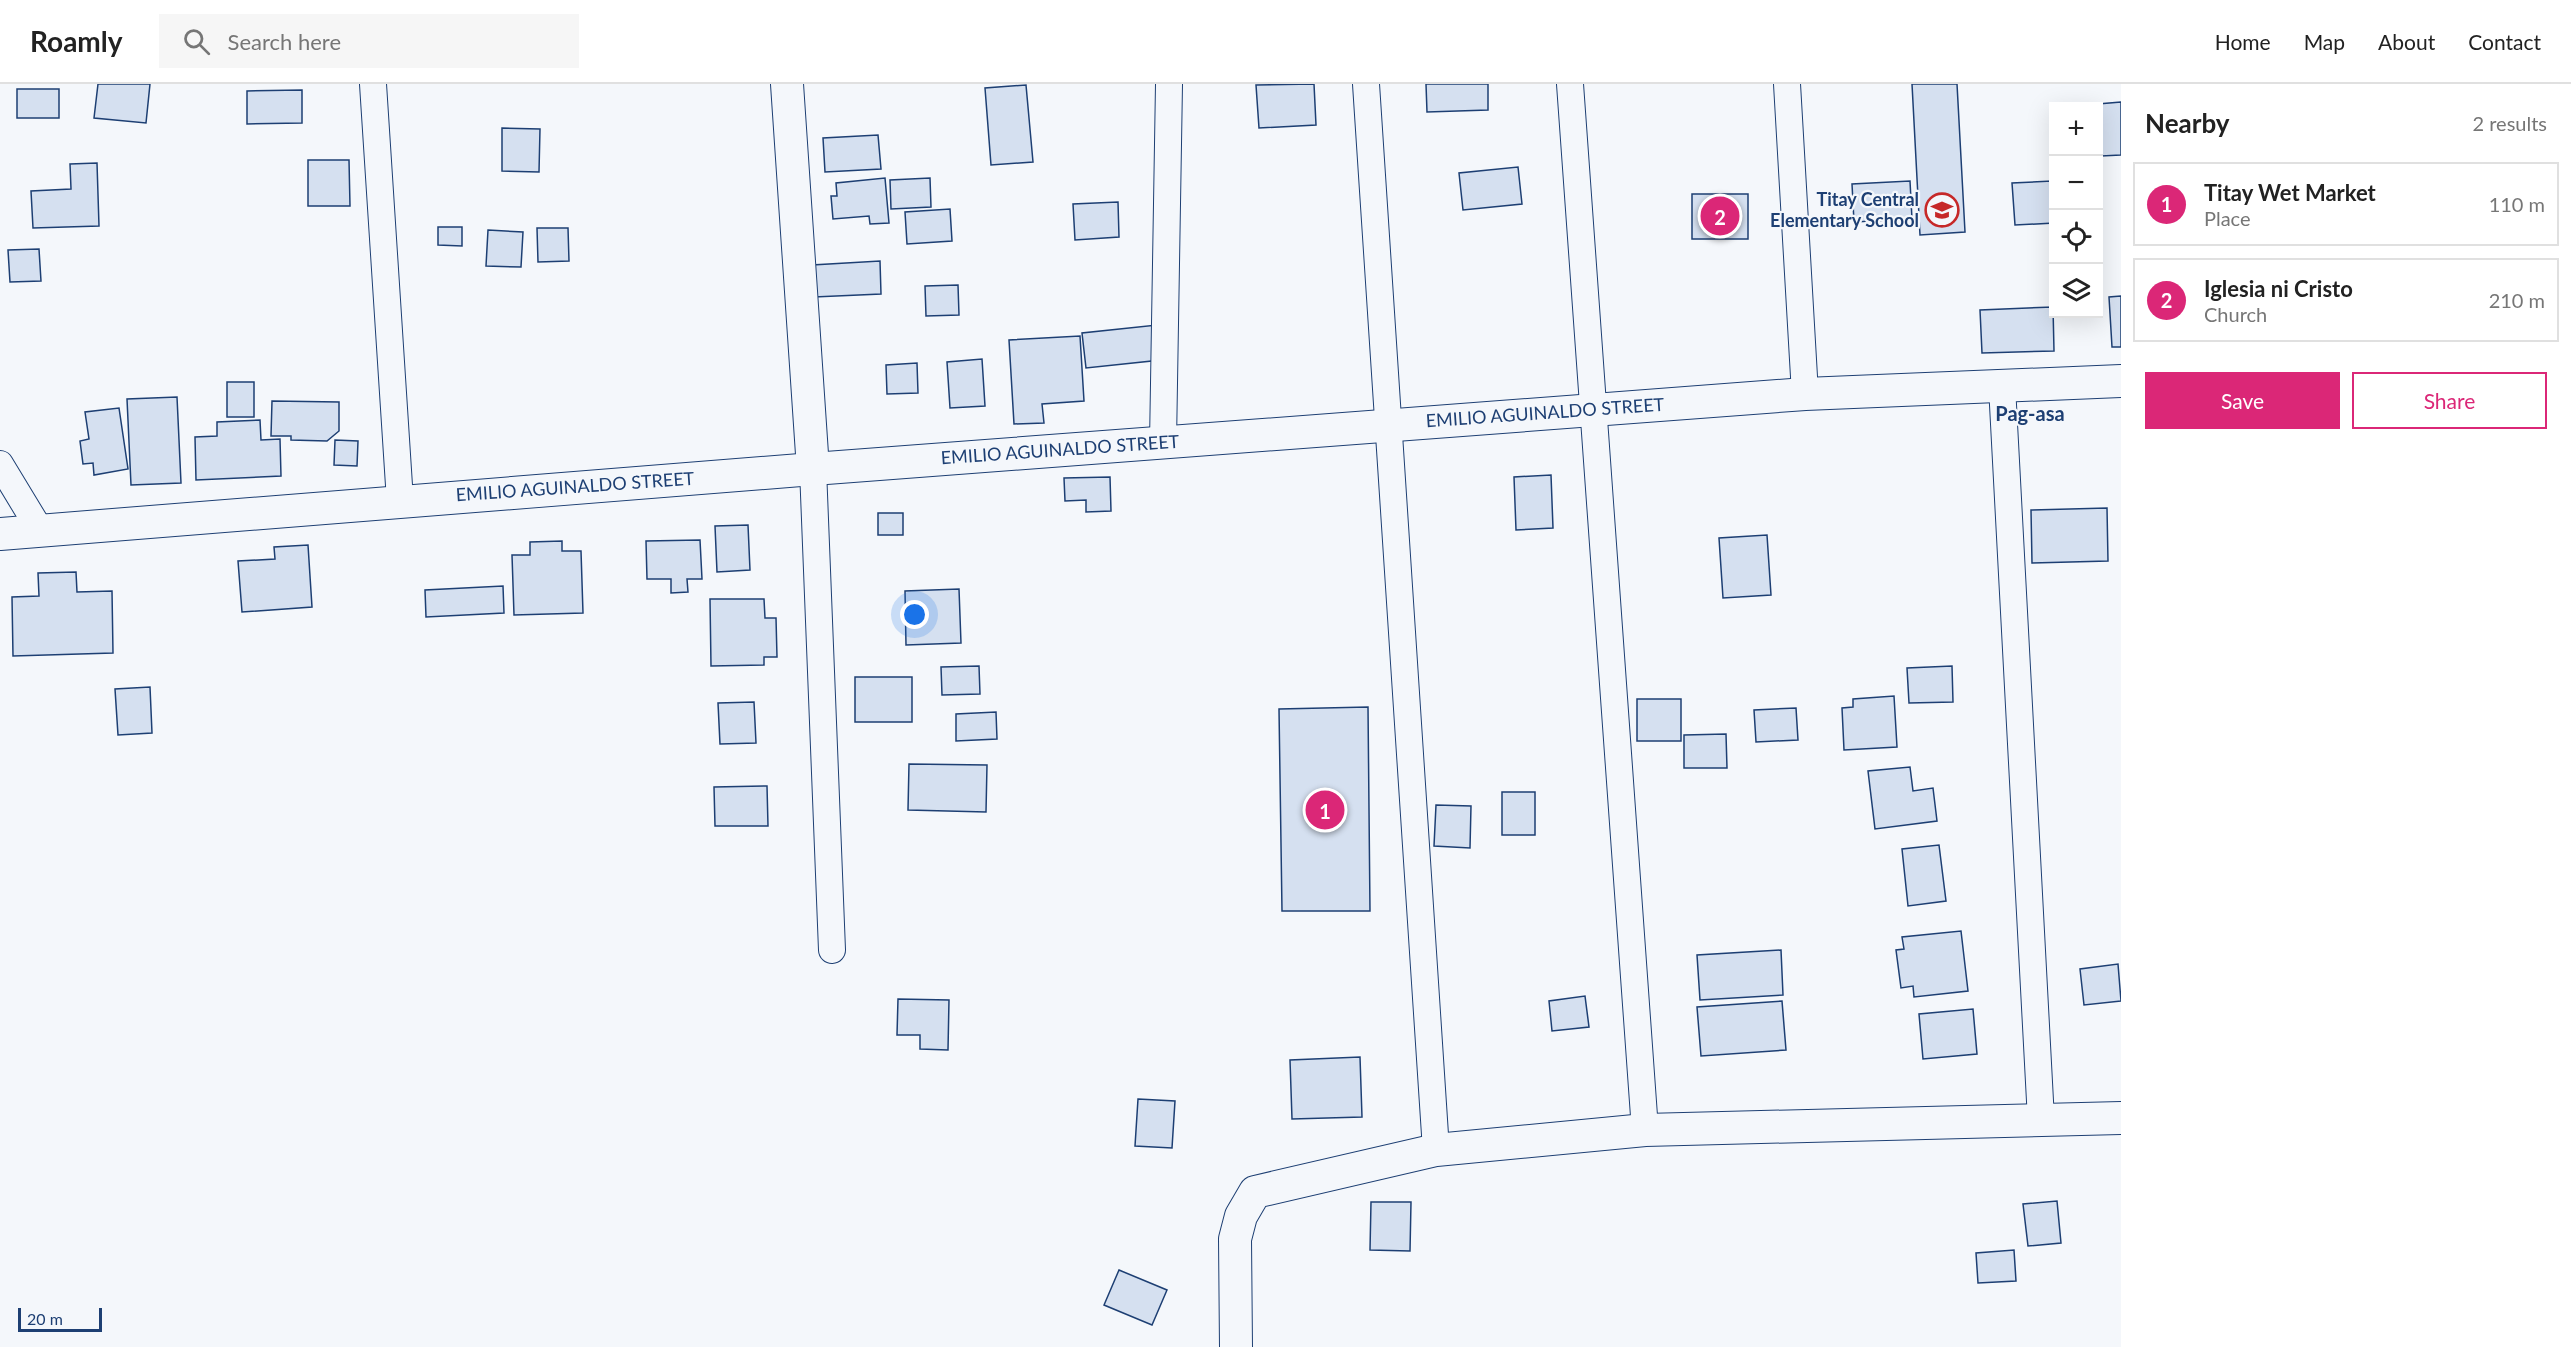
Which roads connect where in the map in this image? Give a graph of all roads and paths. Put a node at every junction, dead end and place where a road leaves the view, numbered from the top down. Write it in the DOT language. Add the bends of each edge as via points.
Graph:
graph roads {
  1 [pos="373,84"];
  2 [pos="787,84"];
  3 [pos="1170,84"];
  4 [pos="1366,84"];
  5 [pos="1570,84"];
  6 [pos="1787,84"];
  7 [pos="2121,381"];
  8 [pos="2002,386"];
  9 [pos="1805,394"];
  10 [pos="1593,410"];
  11 [pos="1390,424"];
  12 [pos="1163,442"];
  13 [pos="0,464"];
  14 [pos="813,468"];
  15 [pos="400,501"];
  16 [pos="40,530"];
  17 [pos="0,534"];
  18 [pos="832,950"];
  19 [pos="2121,1118"];
  20 [pos="2041,1120"];
  21 [pos="1645,1130"];
  22 [pos="1436,1150"];
  23 [pos="1236,1347"];
  1 -- 15 [label="street"];
  2 -- 14 [label="street"];
  3 -- 12 [label="street"];
  4 -- 11 [label="street"];
  5 -- 10 [label="street"];
  6 -- 9 [label="street"];
  7 -- 8 [label="street, EMILIO AGUINALDO STREET"];
  8 -- 9 [label="street, EMILIO AGUINALDO STREET"];
  8 -- 20 [label="street"];
  9 -- 10 [label="street, EMILIO AGUINALDO STREET"];
  10 -- 11 [label="street, EMILIO AGUINALDO STREET"];
  10 -- 21 [label="street"];
  11 -- 12 [label="street, EMILIO AGUINALDO STREET"];
  11 -- 22 [label="street"];
  12 -- 14 [label="street, EMILIO AGUINALDO STREET"];
  13 -- 16 [label="street"];
  14 -- 15 [label="street, EMILIO AGUINALDO STREET"];
  14 -- 18 [label="street"];
  15 -- 16 [label="street, EMILIO AGUINALDO STREET"];
  16 -- 17 [label="street, EMILIO AGUINALDO STREET"];
  19 -- 20 [label="street"];
  20 -- 21 [label="street"];
  21 -- 22 [label="street"];
  22 -- 23 [label="street" via="1255,1192 1241,1216 1235,1239"];
}
